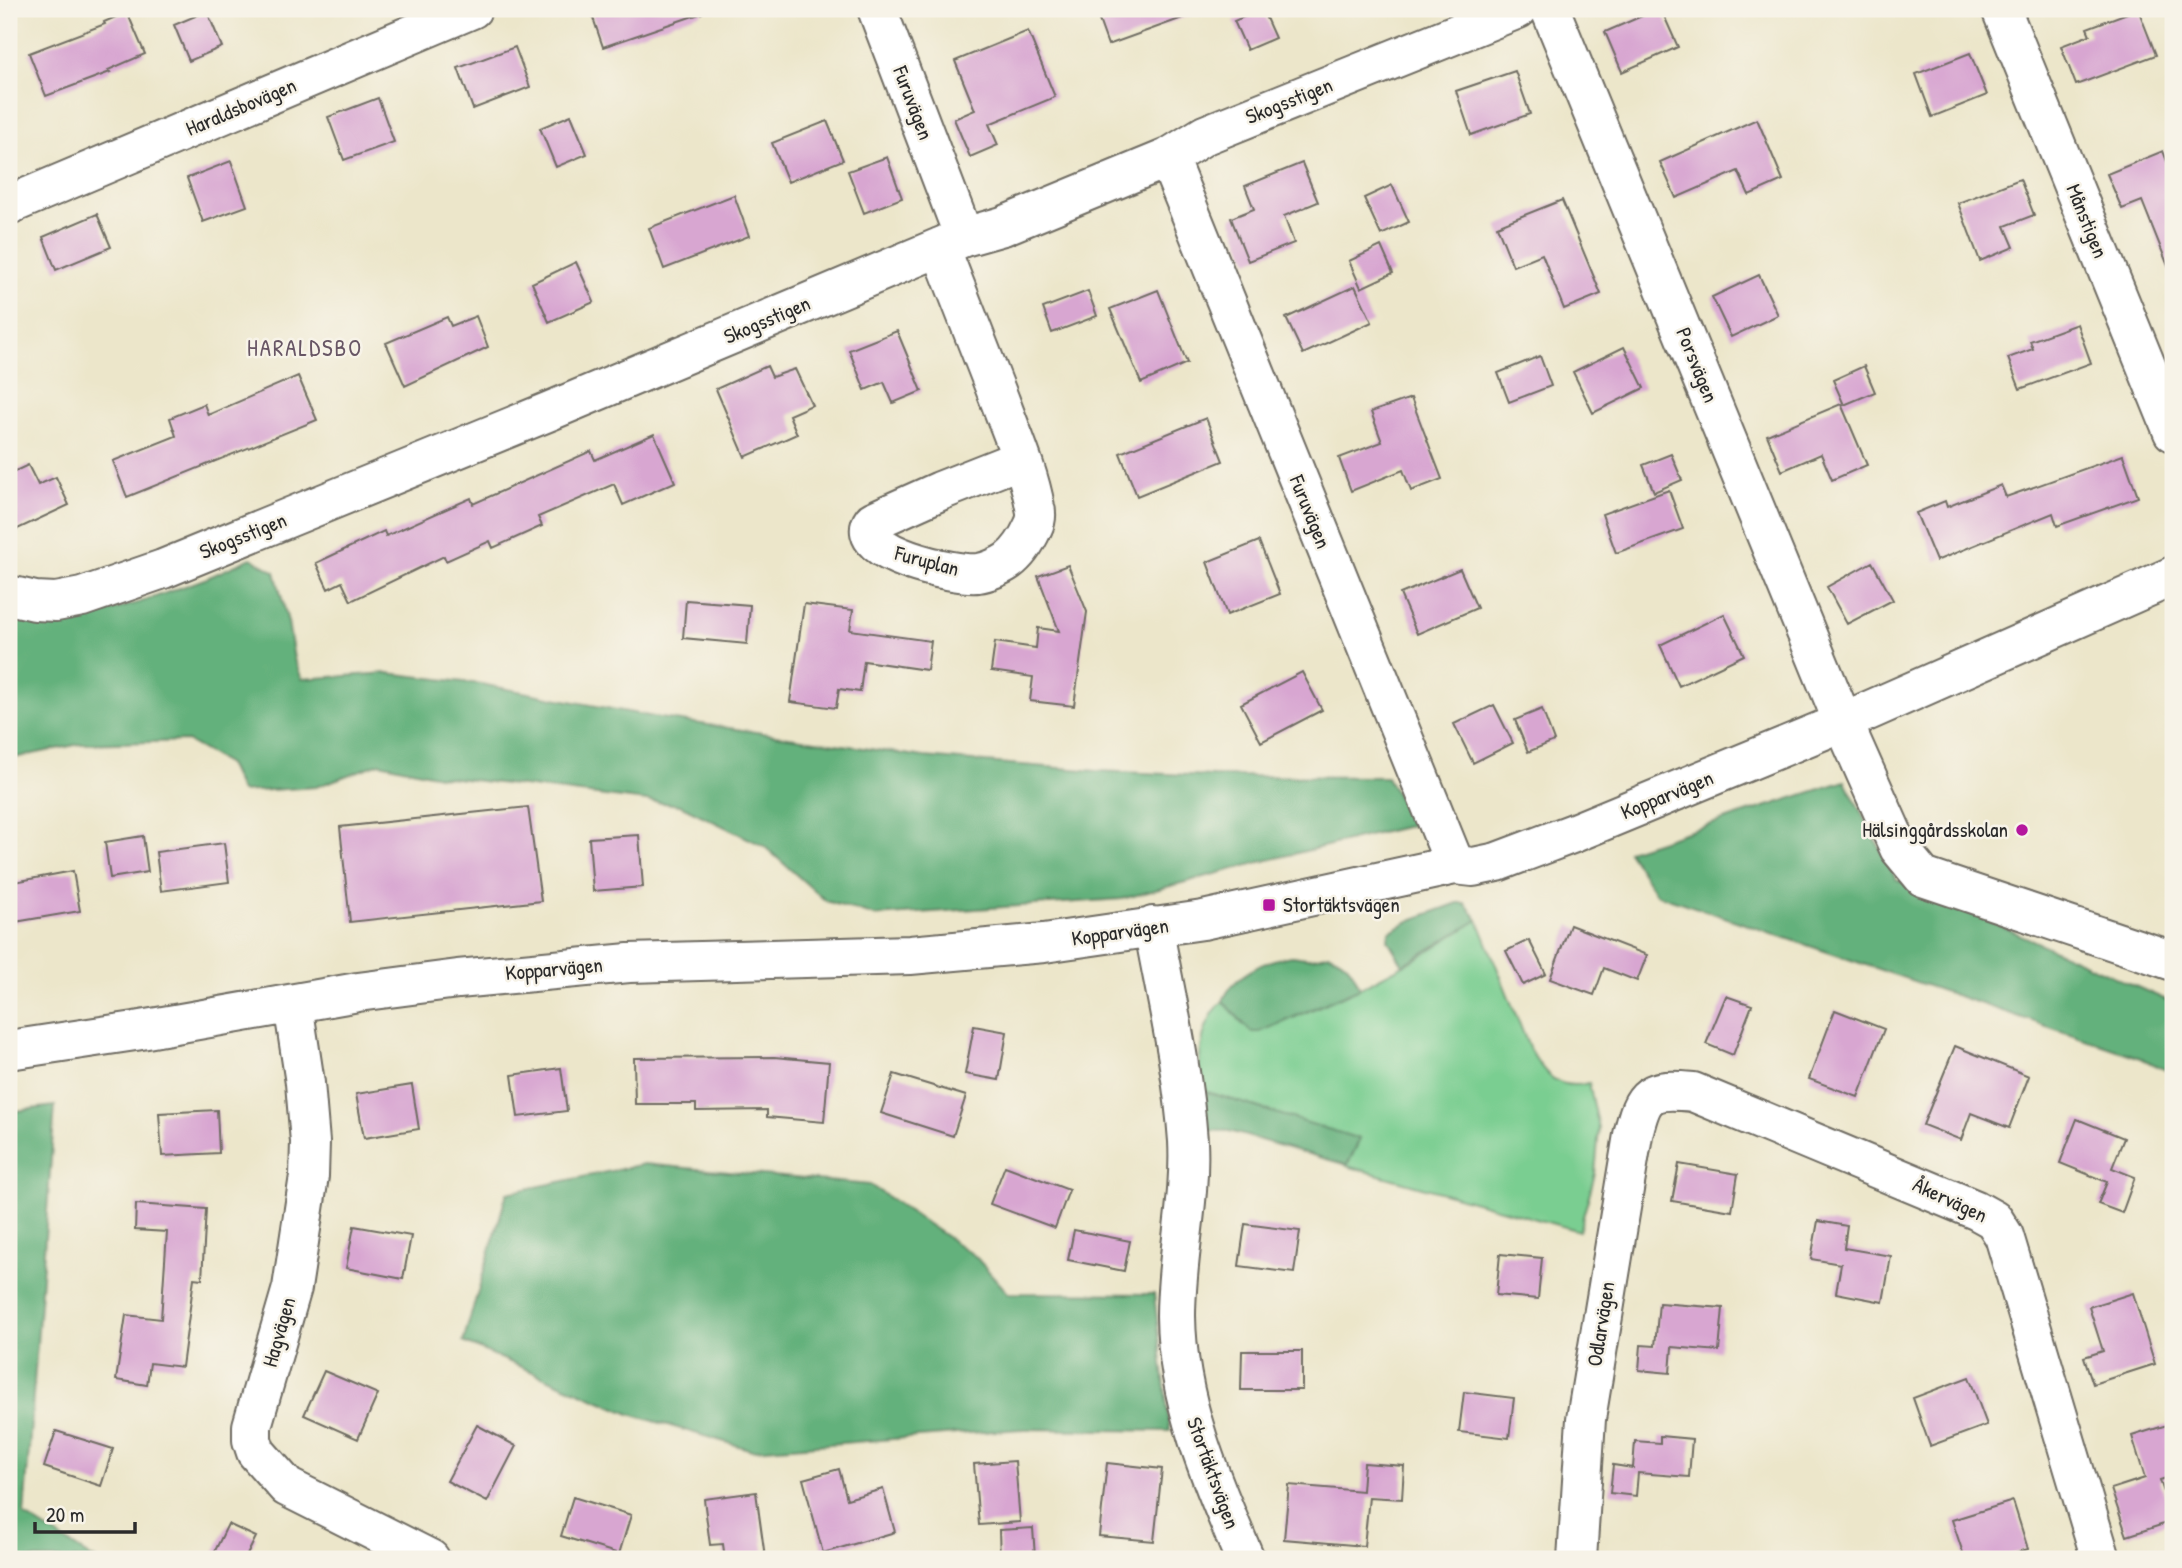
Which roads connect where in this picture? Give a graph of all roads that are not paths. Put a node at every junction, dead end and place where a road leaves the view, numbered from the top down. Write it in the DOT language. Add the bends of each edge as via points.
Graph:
graph roads {
  1 [pos="472,9"];
  2 [pos="877,9"];
  3 [pos="1518,9"];
  4 [pos="1550,9"];
  5 [pos="2001,9"];
  6 [pos="1168,158"];
  7 [pos="9,205"];
  8 [pos="952,242"];
  9 [pos="2173,432"];
  10 [pos="1021,459"];
  11 [pos="2173,576"];
  12 [pos="9,595"];
  13 [pos="1843,722"];
  14 [pos="1455,865"];
  15 [pos="1153,926"];
  16 [pos="2173,961"];
  17 [pos="293,1004"];
  18 [pos="9,1050"];
  19 [pos="1652,1095"];
  20 [pos="430,1559"];
  21 [pos="1245,1559"];
  22 [pos="1577,1559"];
  23 [pos="2101,1559"];
  1 -- 7 [label="street, Haraldsbovägen"];
  2 -- 8 [label="street, Furuvägen"];
  3 -- 6 [label="street, Skogsstigen" via="1205,135"];
  4 -- 13 [label="street, Porsvägen"];
  5 -- 9 [label="street, Månstigen"];
  6 -- 8 [label="street, Skogsstigen" via="1003,226"];
  6 -- 14 [label="street, Furuvägen"];
  8 -- 10 [label="street"];
  8 -- 12 [label="street, Skogsstigen" via="163,569 69,600 35,601"];
  11 -- 13 [label="street, Kopparvägen"];
  13 -- 14 [label="street, Kopparvägen" via="1497,862"];
  13 -- 16 [label="street, Porsvägen" via="1899,848 1923,877"];
  14 -- 15 [label="street, Kopparvägen" via="1203,920"];
  15 -- 17 [label="street, Kopparvägen" via="1044,943 911,955 593,965 358,992"];
  15 -- 21 [label="street, Stortäktsvägen" via="1188,1144 1177,1295 1180,1359 1207,1469"];
  17 -- 18 [label="street, Kopparvägen"];
  17 -- 20 [label="street, Hagvägen" via="305,1083 309,1176 292,1288 252,1426 252,1440 256,1452 287,1487"];
  19 -- 22 [label="street, Odlarvägen" via="1639,1109 1608,1280 1586,1419"];
  19 -- 23 [label="street, Åkervägen" via="1668,1090 1693,1092 1994,1220 2004,1236"];
}
